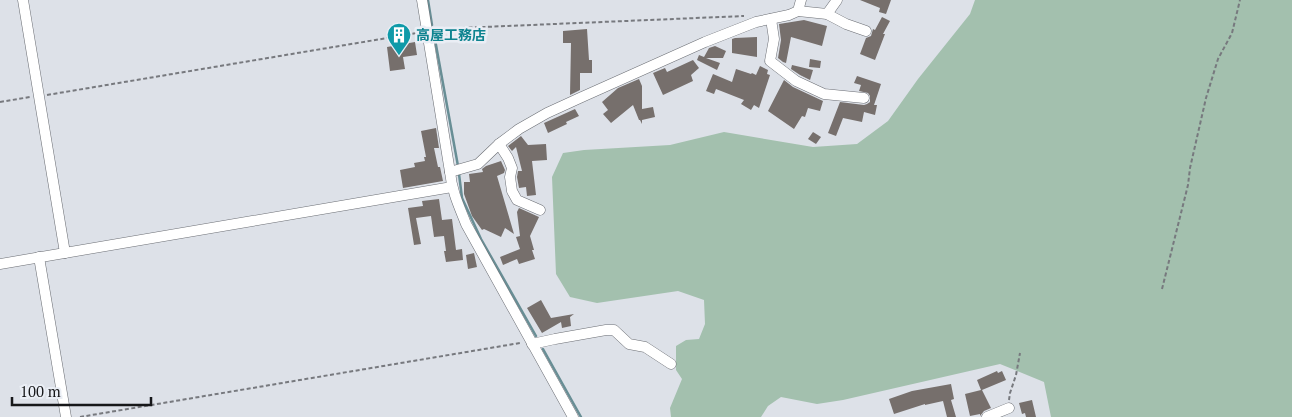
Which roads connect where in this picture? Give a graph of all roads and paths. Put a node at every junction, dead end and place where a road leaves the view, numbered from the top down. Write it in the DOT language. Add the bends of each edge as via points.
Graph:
graph roads {
  1 [pos="23,0"];
  2 [pos="422,0"];
  3 [pos="801,0"];
  4 [pos="838,0"];
  5 [pos="1240,0"];
  6 [pos="798,11"];
  7 [pos="827,14"];
  8 [pos="751,16"];
  9 [pos="771,19"];
  10 [pos="427,31"];
  11 [pos="866,32"];
  12 [pos="39,96"];
  13 [pos="864,98"];
  14 [pos="0,102"];
  15 [pos="499,144"];
  16 [pos="450,172"];
  17 [pos="452,187"];
  18 [pos="540,210"];
  19 [pos="66,253"];
  20 [pos="39,258"];
  21 [pos="0,264"];
  22 [pos="1162,289"];
  23 [pos="531,342"];
  24 [pos="1020,353"];
  25 [pos="671,364"];
  26 [pos="1009,408"];
  27 [pos="66,417"];
  28 [pos="80,417"];
  29 [pos="573,417"];
  30 [pos="987,417"];
  1 -- 12 [label="street"];
  2 -- 10 [label="street"];
  3 -- 6 [label="street"];
  4 -- 7 [label="street"];
  5 -- 22 [label="path" via="1232,34 1218,58 1206,98"];
  6 -- 7 [label="street"];
  6 -- 9 [label="street"];
  7 -- 11 [label="street"];
  8 -- 10 [label="path"];
  9 -- 13 [label="street" via="774,39 770,61 796,81 824,94"];
  9 -- 15 [label="street" via="705,42 582,96 547,113"];
  10 -- 12 [label="path"];
  10 -- 16 [label="street"];
  12 -- 14 [label="path"];
  12 -- 19 [label="street"];
  15 -- 16 [label="street" via="478,164"];
  15 -- 18 [label="street" via="512,168 512,191 517,200"];
  16 -- 17 [label="street"];
  17 -- 19 [label="street"];
  17 -- 23 [label="street" via="466,224"];
  19 -- 20 [label="street"];
  20 -- 21 [label="street"];
  20 -- 27 [label="street"];
  23 -- 25 [label="street" via="614,330 629,344 645,347"];
  23 -- 28 [label="path"];
  23 -- 29 [label="street"];
  24 -- 26 [label="path"];
  26 -- 30 [label="street"];
}
